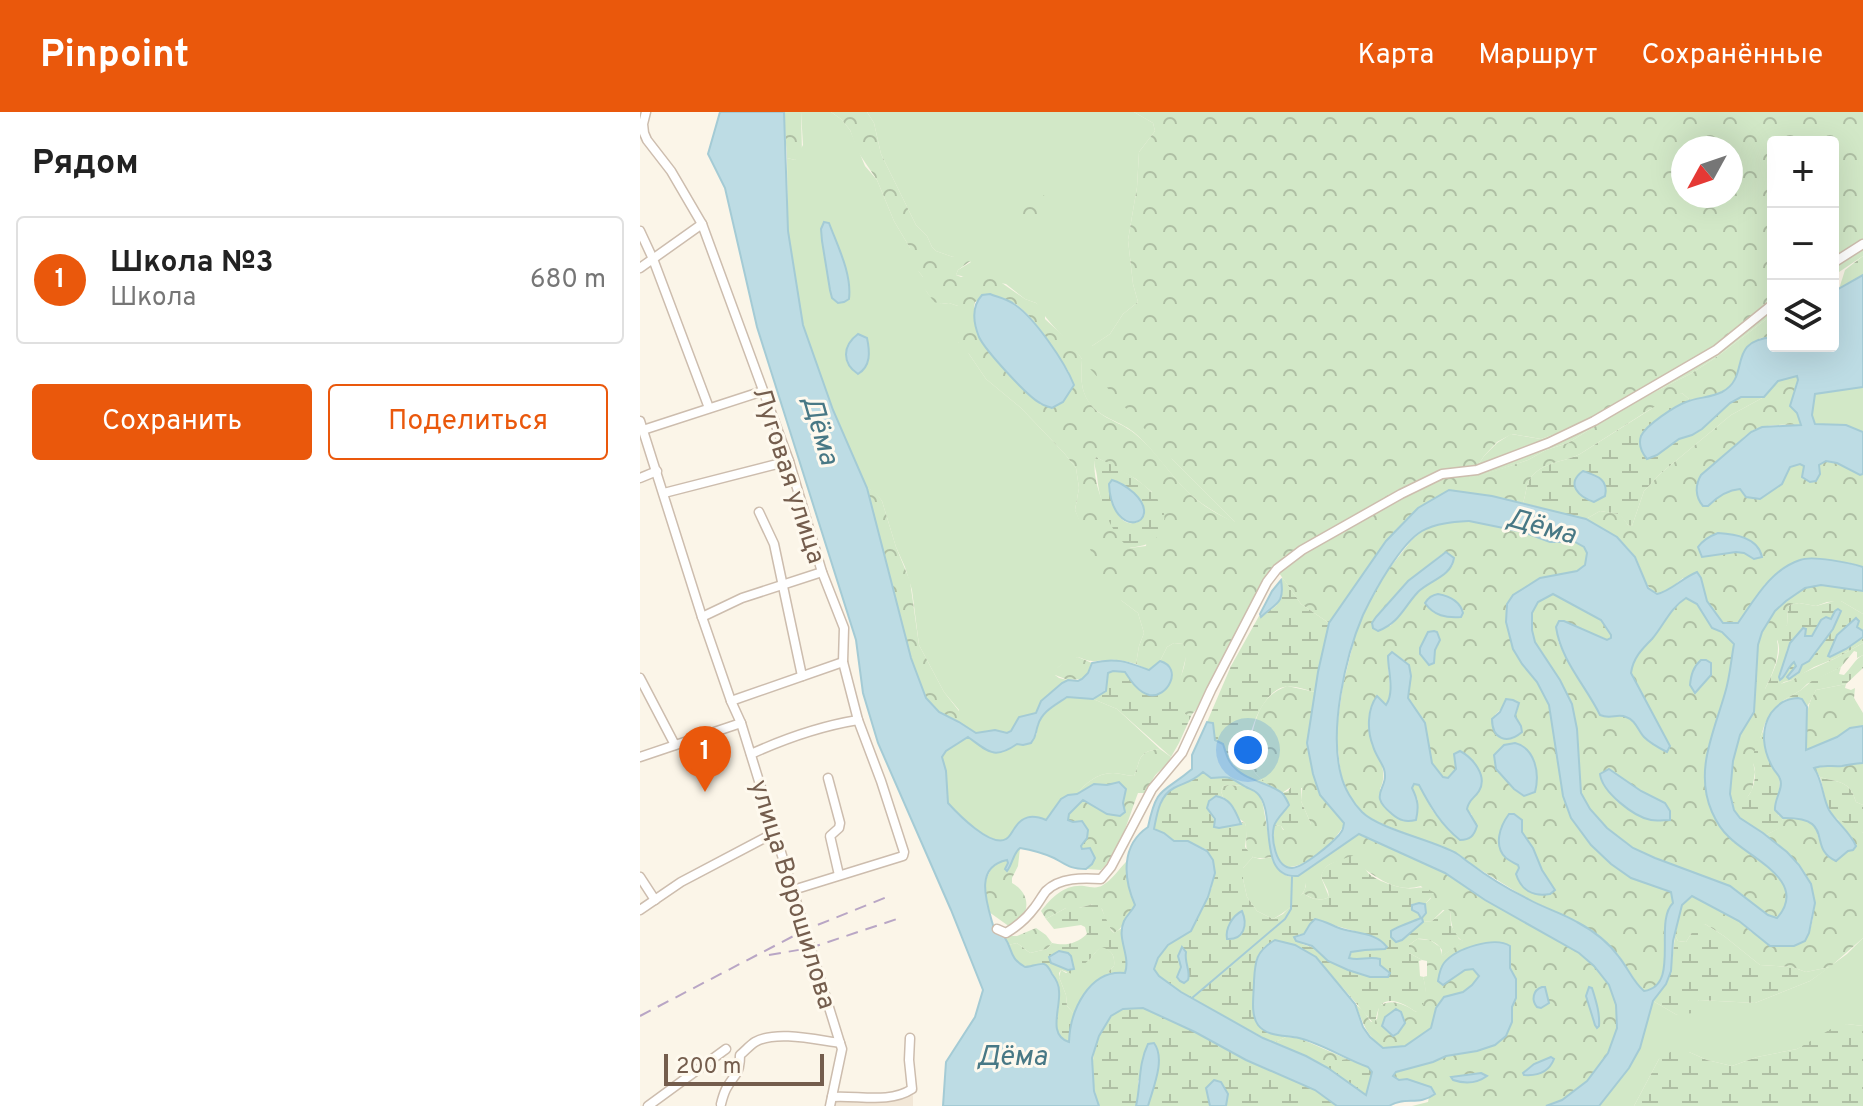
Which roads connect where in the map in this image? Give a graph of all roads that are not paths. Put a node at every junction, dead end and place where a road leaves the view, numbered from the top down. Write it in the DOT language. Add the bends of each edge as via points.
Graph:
graph roads {
  1 [pos="646,112"];
  2 [pos="702,224"];
  3 [pos="640,231"];
  4 [pos="1863,244"];
  5 [pos="653,259"];
  6 [pos="1839,259"];
  7 [pos="640,268"];
  8 [pos="1767,308"];
  9 [pos="763,391"];
  10 [pos="709,408"];
  11 [pos="642,425"];
  12 [pos="789,461"];
  13 [pos="657,471"];
  14 [pos="640,478"];
  15 [pos="664,493"];
  16 [pos="759,512"];
  17 [pos="822,572"];
  18 [pos="784,586"];
  19 [pos="702,617"];
  20 [pos="843,662"];
  21 [pos="802,676"];
  22 [pos="640,678"];
  23 [pos="731,701"];
  24 [pos="858,720"];
  25 [pos="741,723"];
  26 [pos="675,745"];
  27 [pos="751,754"];
  28 [pos="640,757"];
  29 [pos="828,778"];
  30 [pos="774,833"];
  31 [pos="839,875"];
  32 [pos="640,877"];
  33 [pos="793,890"];
  34 [pos="655,900"];
  35 [pos="640,910"];
  36 [pos="997,929"];
  37 [pos="910,1038"];
  38 [pos="841,1046"];
  39 [pos="726,1049"];
  40 [pos="831,1101"];
  41 [pos="721,1104"];
  42 [pos="648,1106"];
  1 -- 2 [label="street, Луговая улица" via="647,140"];
  2 -- 5 [label="street"];
  2 -- 9 [label="street, Луговая улица"];
  3 -- 5 [label="street"];
  4 -- 6 [label="street"];
  5 -- 7 [label="street"];
  5 -- 10 [label="street"];
  8 -- 36 [label="street" via="1716,350 1594,421 1477,470 1442,474 1277,569 1182,753 1152,789 1111,867 1101,879 1066,880 1051,887 1019,926 1006,933"];
  9 -- 10 [label="street"];
  9 -- 12 [label="street, Луговая улица"];
  10 -- 11 [label="street"];
  11 -- 13 [label="street, улица Ворошилова"];
  12 -- 15 [label="street"];
  12 -- 17 [label="street, Луговая улица"];
  13 -- 14 [label="street"];
  13 -- 15 [label="street, улица Ворошилова"];
  15 -- 19 [label="street, улица Ворошилова"];
  16 -- 18 [label="street"];
  17 -- 18 [label="street"];
  17 -- 20 [label="street, Луговая улица" via="844,628"];
  18 -- 19 [label="street"];
  18 -- 21 [label="street"];
  19 -- 23 [label="street, улица Ворошилова"];
  20 -- 21 [label="street"];
  20 -- 24 [label="street, Луговая улица"];
  21 -- 23 [label="street"];
  22 -- 26 [label="street"];
  23 -- 25 [label="street, улица Ворошилова"];
  24 -- 27 [label="street"];
  24 -- 31 [label="street, Луговая улица" via="904,852"];
  25 -- 26 [label="street"];
  25 -- 27 [label="street, улица Ворошилова"];
  26 -- 28 [label="street"];
  27 -- 30 [label="street, улица Ворошилова"];
  29 -- 31 [label="street" via="840,823 830,836"];
  30 -- 33 [label="street, улица Ворошилова"];
  30 -- 34 [label="street"];
  31 -- 33 [label="street"];
  32 -- 34 [label="street"];
  33 -- 38 [label="street, улица Ворошилова"];
  34 -- 35 [label="street"];
  37 -- 40 [label="street" via="912,1089 902,1095"];
  38 -- 40 [label="street"];
  38 -- 41 [label="street" via="778,1036 754,1042 740,1055 738,1073"];
  39 -- 42 [label="street"];
}
